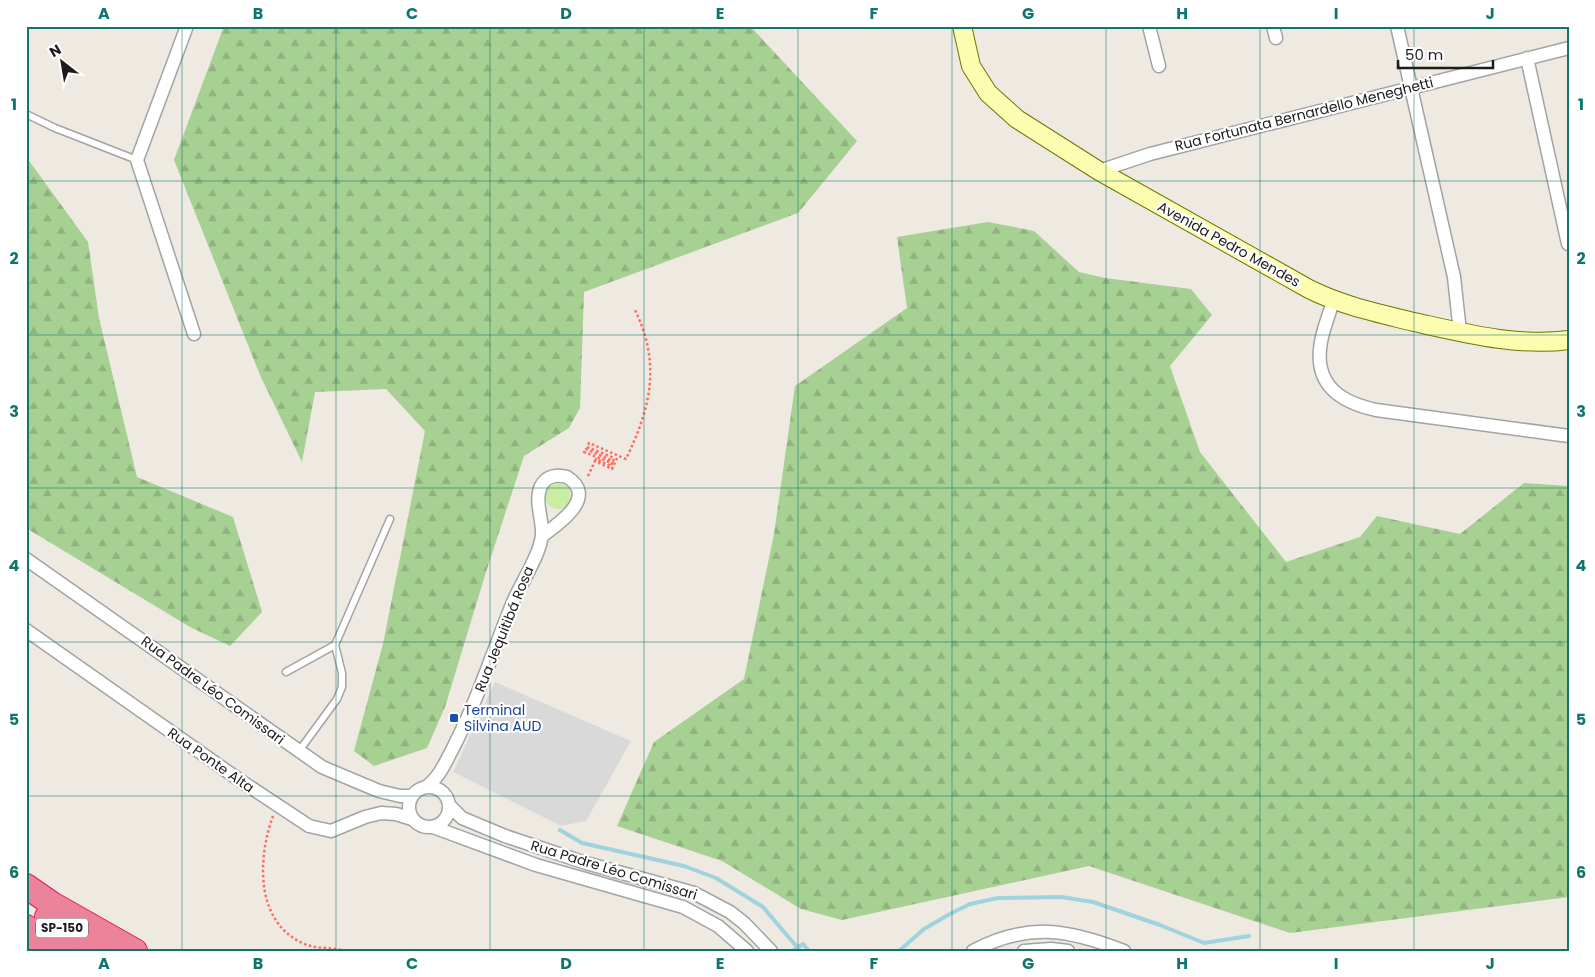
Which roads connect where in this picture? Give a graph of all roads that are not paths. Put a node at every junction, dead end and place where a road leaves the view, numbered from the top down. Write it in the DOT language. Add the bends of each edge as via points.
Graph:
graph roads {
  1 [pos="187,26"];
  2 [pos="962,26"];
  3 [pos="1149,26"];
  4 [pos="1397,26"];
  5 [pos="1569,48"];
  6 [pos="1527,58"];
  7 [pos="1159,66"];
  8 [pos="1410,87"];
  9 [pos="26,114"];
  10 [pos="137,160"];
  11 [pos="1099,172"];
  12 [pos="1568,244"];
  13 [pos="1333,301"];
  14 [pos="1460,332"];
  15 [pos="194,334"];
  16 [pos="1569,340"];
  17 [pos="1569,436"];
  18 [pos="390,519"];
  19 [pos="542,536"];
  20 [pos="26,559"];
  21 [pos="26,630"];
  22 [pos="335,645"];
  23 [pos="286,672"];
  24 [pos="299,751"];
  25 [pos="438,775"];
  26 [pos="426,787"];
  27 [pos="440,790"];
  28 [pos="412,796"];
  29 [pos="448,805"];
  30 [pos="412,819"];
  31 [pos="433,827"];
  32 [pos="26,886"];
  33 [pos="26,903"];
  34 [pos="26,926"];
  35 [pos="61,951"];
  36 [pos="98,951"];
  37 [pos="135,951"];
  38 [pos="747,951"];
  39 [pos="771,951"];
  40 [pos="973,951"];
  41 [pos="1024,951"];
  42 [pos="1068,951"];
  43 [pos="1124,951"];
  1 -- 10 [label="street"];
  2 -- 11 [label="street, Avenida Pedro Mendes" via="971,66 988,93 1017,119"];
  3 -- 7 [label="street"];
  4 -- 8 [label="street"];
  5 -- 6 [label="street, Rua Fortunata Bernardello Meneghetti"];
  6 -- 8 [label="street, Rua Fortunata Bernardello Meneghetti"];
  6 -- 12 [label="street"];
  8 -- 11 [label="street, Rua Fortunata Bernardello Meneghetti" via="1150,154"];
  8 -- 14 [label="street" via="1454,277"];
  9 -- 10 [label="lane"];
  10 -- 15 [label="street"];
  11 -- 13 [label="street, Avenida Pedro Mendes"];
  13 -- 14 [label="street, Avenida Pedro Mendes"];
  13 -- 17 [label="street" via="1320,349 1320,366 1327,382 1345,401 1376,410"];
  14 -- 16 [label="street, Avenida Pedro Mendes" via="1552,343"];
  18 -- 22 [label="lane"];
  19 -- 19 [label="street, Rua Jequitibá Rosa" via="576,506 578,491 567,477 552,476 540,488"];
  19 -- 25 [label="street, Rua Jequitibá Rosa" via="466,722"];
  20 -- 24 [label="street, Rua Padre Léo Comissari"];
  21 -- 30 [label="street, Rua Ponte Alta" via="309,826 323,831 337,830 366,817 382,814"];
  22 -- 23 [label="lane"];
  22 -- 24 [label="lane" via="342,687 337,699"];
  24 -- 28 [label="street, Rua Padre Léo Comissari" via="349,780 391,794"];
  25 -- 26 [label="street, Rua Jequitibá Rosa"];
  25 -- 27 [label="street"];
  26 -- 27 [label="street"];
  26 -- 28 [label="street"];
  27 -- 29 [label="street"];
  28 -- 30 [label="street" via="408,807"];
  29 -- 31 [label="street" via="445,819"];
  29 -- 39 [label="street, Rua Padre Léo Comissari" via="462,818 505,836 694,893 730,912"];
  30 -- 31 [label="street" via="419,825"];
  31 -- 38 [label="street, Rua Padre Léo Comissari" via="536,865 682,907 718,926"];
  32 -- 37 [label="highway"];
  33 -- 36 [label="highway, SP-150"];
  34 -- 35 [label="highway, SP-150"];
  40 -- 43 [label="street" via="1012,934 1048,930 1085,937"];
  41 -- 42 [label="street"];
}
